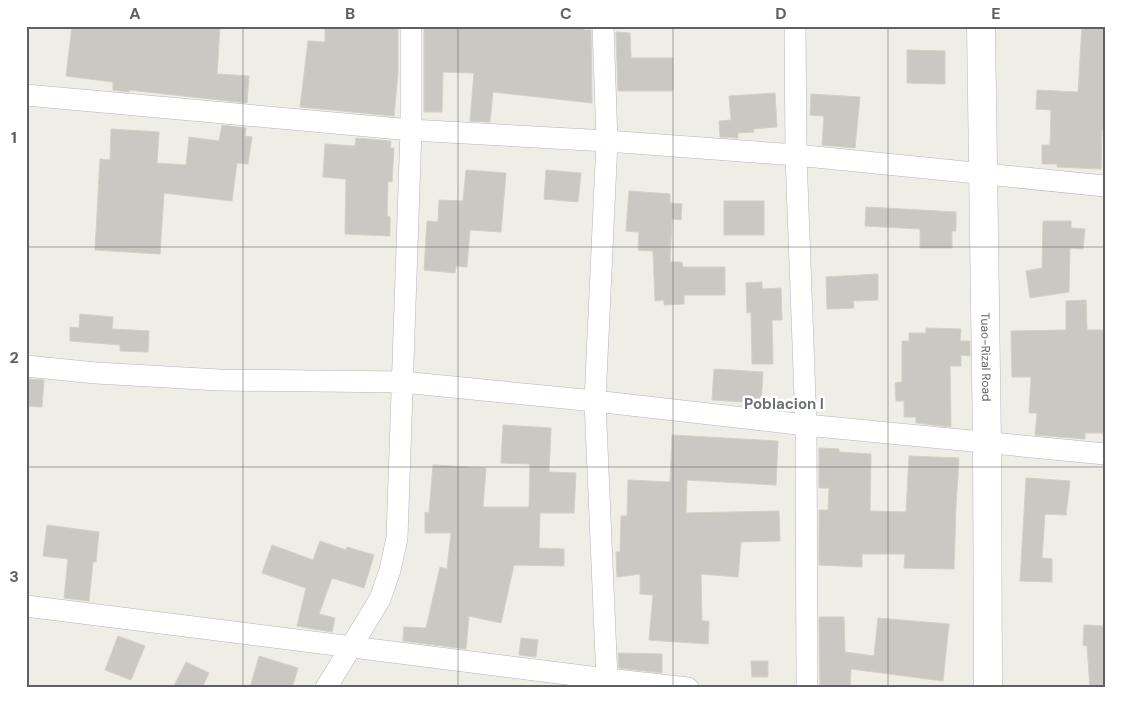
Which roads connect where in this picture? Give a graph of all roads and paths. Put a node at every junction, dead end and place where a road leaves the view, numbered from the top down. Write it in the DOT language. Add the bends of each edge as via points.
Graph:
graph roads {
  1 [pos="410,26"];
  2 [pos="603,26"];
  3 [pos="795,26"];
  4 [pos="981,26"];
  5 [pos="26,95"];
  6 [pos="411,130"];
  7 [pos="607,141"];
  8 [pos="796,155"];
  9 [pos="982,173"];
  10 [pos="1105,186"];
  11 [pos="26,366"];
  12 [pos="402,382"];
  13 [pos="595,401"];
  14 [pos="806,425"];
  15 [pos="987,443"];
  16 [pos="1105,454"];
  17 [pos="26,606"];
  18 [pos="352,648"];
  19 [pos="607,679"];
  20 [pos="326,688"];
  21 [pos="688,688"];
  22 [pos="807,688"];
  23 [pos="988,688"];
  1 -- 6 [label="street"];
  2 -- 7 [label="street"];
  3 -- 8 [label="street"];
  4 -- 9 [label="main road, Tuao-Rizal Road"];
  5 -- 6 [label="street"];
  6 -- 7 [label="street"];
  6 -- 12 [label="street"];
  7 -- 8 [label="street"];
  7 -- 13 [label="street"];
  8 -- 9 [label="street"];
  8 -- 14 [label="street"];
  9 -- 10 [label="street"];
  9 -- 15 [label="main road, Tuao-Rizal Road"];
  11 -- 12 [label="street" via="220,380"];
  12 -- 13 [label="street"];
  12 -- 18 [label="street" via="397,538 380,599"];
  13 -- 14 [label="street"];
  13 -- 19 [label="street"];
  14 -- 15 [label="street"];
  14 -- 22 [label="street"];
  15 -- 16 [label="street"];
  15 -- 23 [label="main road, Tuao-Rizal Road"];
  17 -- 18 [label="street"];
  18 -- 19 [label="street"];
  18 -- 20 [label="street"];
  19 -- 21 [label="street"];
}
